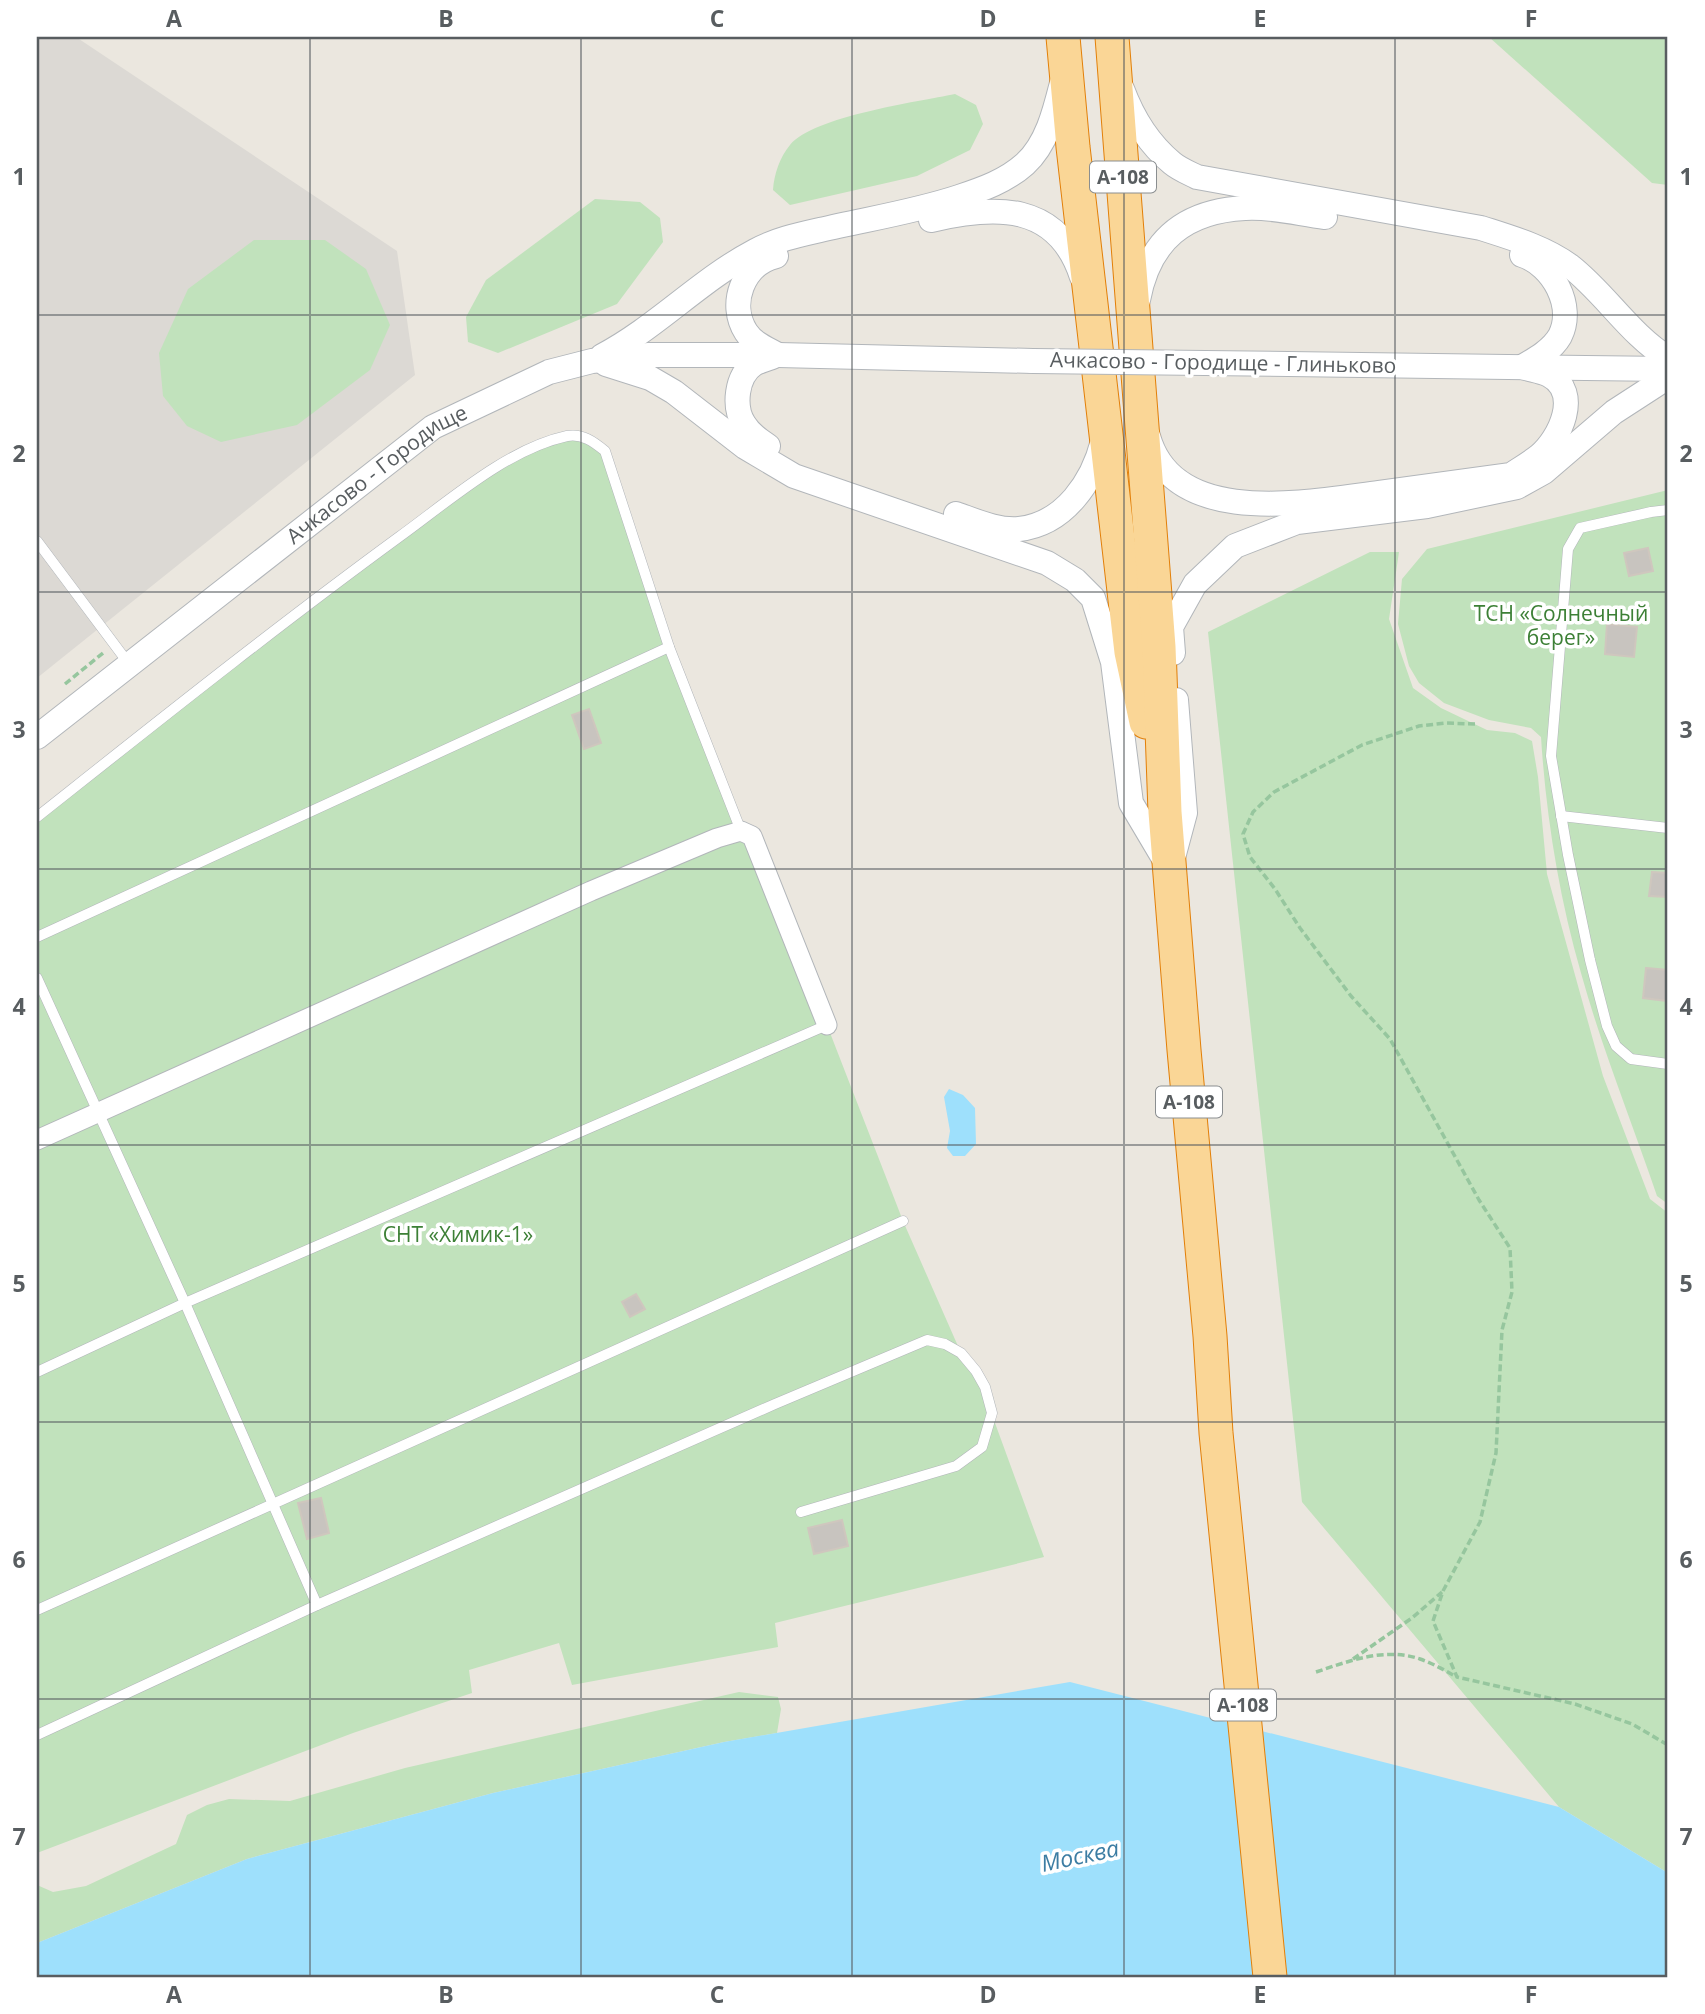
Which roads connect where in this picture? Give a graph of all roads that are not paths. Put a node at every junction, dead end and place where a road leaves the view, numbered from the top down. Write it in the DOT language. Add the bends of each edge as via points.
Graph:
graph roads {
  1 [pos="1063,37"];
  2 [pos="1113,51"];
  3 [pos="1065,71"];
  4 [pos="1093,312"];
  5 [pos="1135,317"];
  6 [pos="778,355"];
  7 [pos="1668,358"];
  8 [pos="592,361"];
  9 [pos="1522,367"];
  10 [pos="1668,369"];
  11 [pos="1668,377"];
  12 [pos="1140,409"];
  13 [pos="1107,429"];
  14 [pos="1668,510"];
  15 [pos="37,541"];
  16 [pos="669,647"];
  17 [pos="129,664"];
  18 [pos="37,737"];
  19 [pos="1165,812"];
  20 [pos="1561,816"];
  21 [pos="37,817"];
  22 [pos="1668,828"];
  23 [pos="741,831"];
  24 [pos="1170,869"];
  25 [pos="37,937"];
  26 [pos="37,978"];
  27 [pos="827,1025"];
  28 [pos="1668,1064"];
  29 [pos="99,1112"];
  30 [pos="37,1140"];
  31 [pos="903,1221"];
  32 [pos="185,1303"];
  33 [pos="37,1372"];
  34 [pos="273,1505"];
  35 [pos="801,1512"];
  36 [pos="317,1605"];
  37 [pos="37,1610"];
  38 [pos="37,1735"];
  39 [pos="1270,1977"];
  1 -- 3 [label="highway, А-108"];
  2 -- 5 [label="highway, А-108"];
  2 -- 7 [label="street" via="1136,121 1172,164 1197,177 1481,228 1544,250 1570,267"];
  3 -- 4 [label="highway, А-108"];
  3 -- 8 [label="street" via="1038,148 1025,164 993,186 936,204 789,237 756,250 623,345"];
  4 -- 6 [label="street" via="1077,259 1060,236 1032,216 1004,211 955,214 766,258 744,281 738,297 747,334"];
  4 -- 13 [label="highway, А-108"];
  5 -- 9 [label="street" via="1153,252 1170,233 1190,223 1218,211 1248,208 1357,220 1528,257 1546,271 1557,284 1566,317 1560,337 1543,355"];
  5 -- 12 [label="highway, А-108"];
  6 -- 8 [label="street, Ачкасово - Городище" via="649,355"];
  6 -- 9 [label="street, Ачкасово - Городище - Глиньково, bridge"];
  6 -- 13 [label="street" via="754,364 740,384 738,411 751,433 796,463 993,526 1019,529 1044,522 1070,503 1097,465"];
  8 -- 17 [label="street, Ачкасово - Городище" via="549,372 433,427"];
  8 -- 24 [label="street" via="650,378 794,476 1047,563 1075,580 1093,598 1113,662 1131,803"];
  9 -- 10 [label="street, Ачкасово - Городище - Глиньково"];
  9 -- 12 [label="street" via="1551,376 1564,393 1566,411 1541,455 1511,475 1293,504 1220,500 1194,490 1164,471 1150,446"];
  11 -- 24 [label="street" via="1614,412 1544,472 1517,487 1427,506 1297,522 1235,546 1195,584 1171,627 1185,813"];
  12 -- 19 [label="highway, А-108" via="1159,647"];
  13 -- 19 [label="highway, А-108" via="1131,652"];
  14 -- 20 [label="lane" via="1580,528 1568,549 1552,756"];
  15 -- 17 [label="lane"];
  16 -- 21 [label="lane" via="605,451 591,440 570,435 538,445 485,474 292,615"];
  16 -- 23 [label="lane"];
  16 -- 25 [label="lane"];
  17 -- 18 [label="street, Ачкасово - Городище"];
  19 -- 24 [label="highway, А-108"];
  20 -- 22 [label="lane"];
  20 -- 28 [label="lane" via="1607,1026 1616,1046 1631,1059"];
  23 -- 27 [label="street" via="752,836"];
  23 -- 29 [label="street" via="591,891"];
  24 -- 39 [label="highway, А-108" via="1216,1433"];
  26 -- 29 [label="lane"];
  27 -- 32 [label="lane"];
  29 -- 30 [label="street"];
  29 -- 32 [label="lane"];
  31 -- 34 [label="lane"];
  32 -- 33 [label="lane"];
  32 -- 34 [label="lane"];
  34 -- 36 [label="lane"];
  34 -- 37 [label="lane"];
  35 -- 36 [label="lane" via="956,1466 982,1447 992,1413 985,1387 961,1353 927,1340"];
  36 -- 38 [label="lane"];
}
